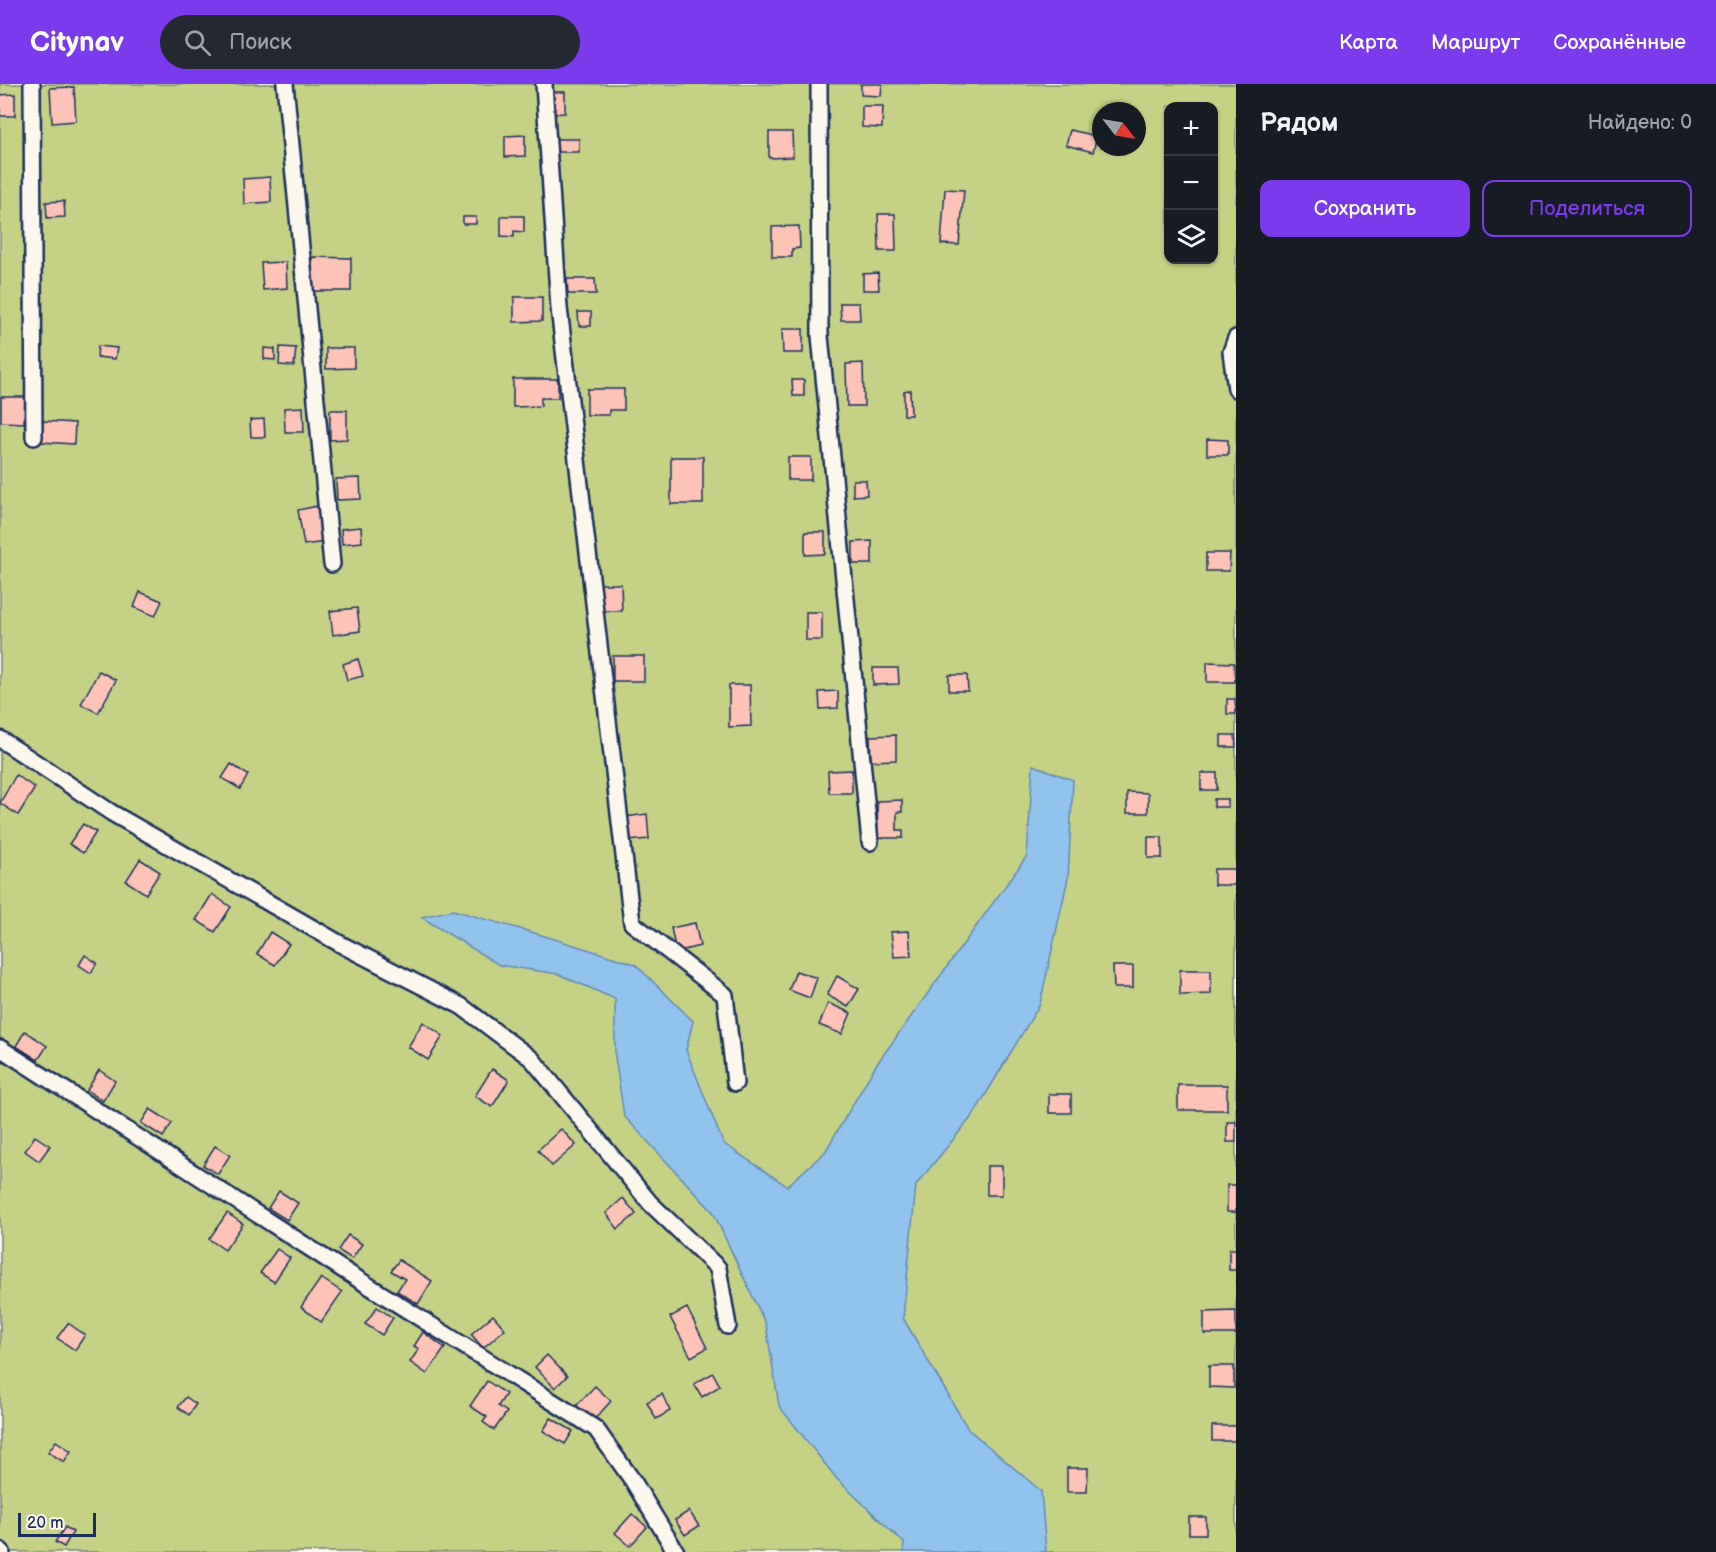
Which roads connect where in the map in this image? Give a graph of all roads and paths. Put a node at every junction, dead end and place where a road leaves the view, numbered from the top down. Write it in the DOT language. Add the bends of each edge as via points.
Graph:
graph roads {
  1 [pos="32,84"];
  2 [pos="285,84"];
  3 [pos="544,84"];
  4 [pos="819,84"];
  5 [pos="1236,338"];
  6 [pos="1236,389"];
  7 [pos="34,437"];
  8 [pos="332,564"];
  9 [pos="0,739"];
  10 [pos="870,842"];
  11 [pos="0,1048"];
  12 [pos="735,1083"];
  13 [pos="728,1326"];
  14 [pos="676,1552"];
  1 -- 7 [label="lane"];
  2 -- 8 [label="lane"];
  3 -- 12 [label="lane" via="559,308 632,923 725,995"];
  4 -- 10 [label="lane" via="820,336"];
  5 -- 6 [label="lane" via="1231,351"];
  9 -- 13 [label="lane" via="112,813 344,946 461,1006 532,1059 650,1203 718,1269"];
  11 -- 14 [label="lane" via="596,1429"];
}
